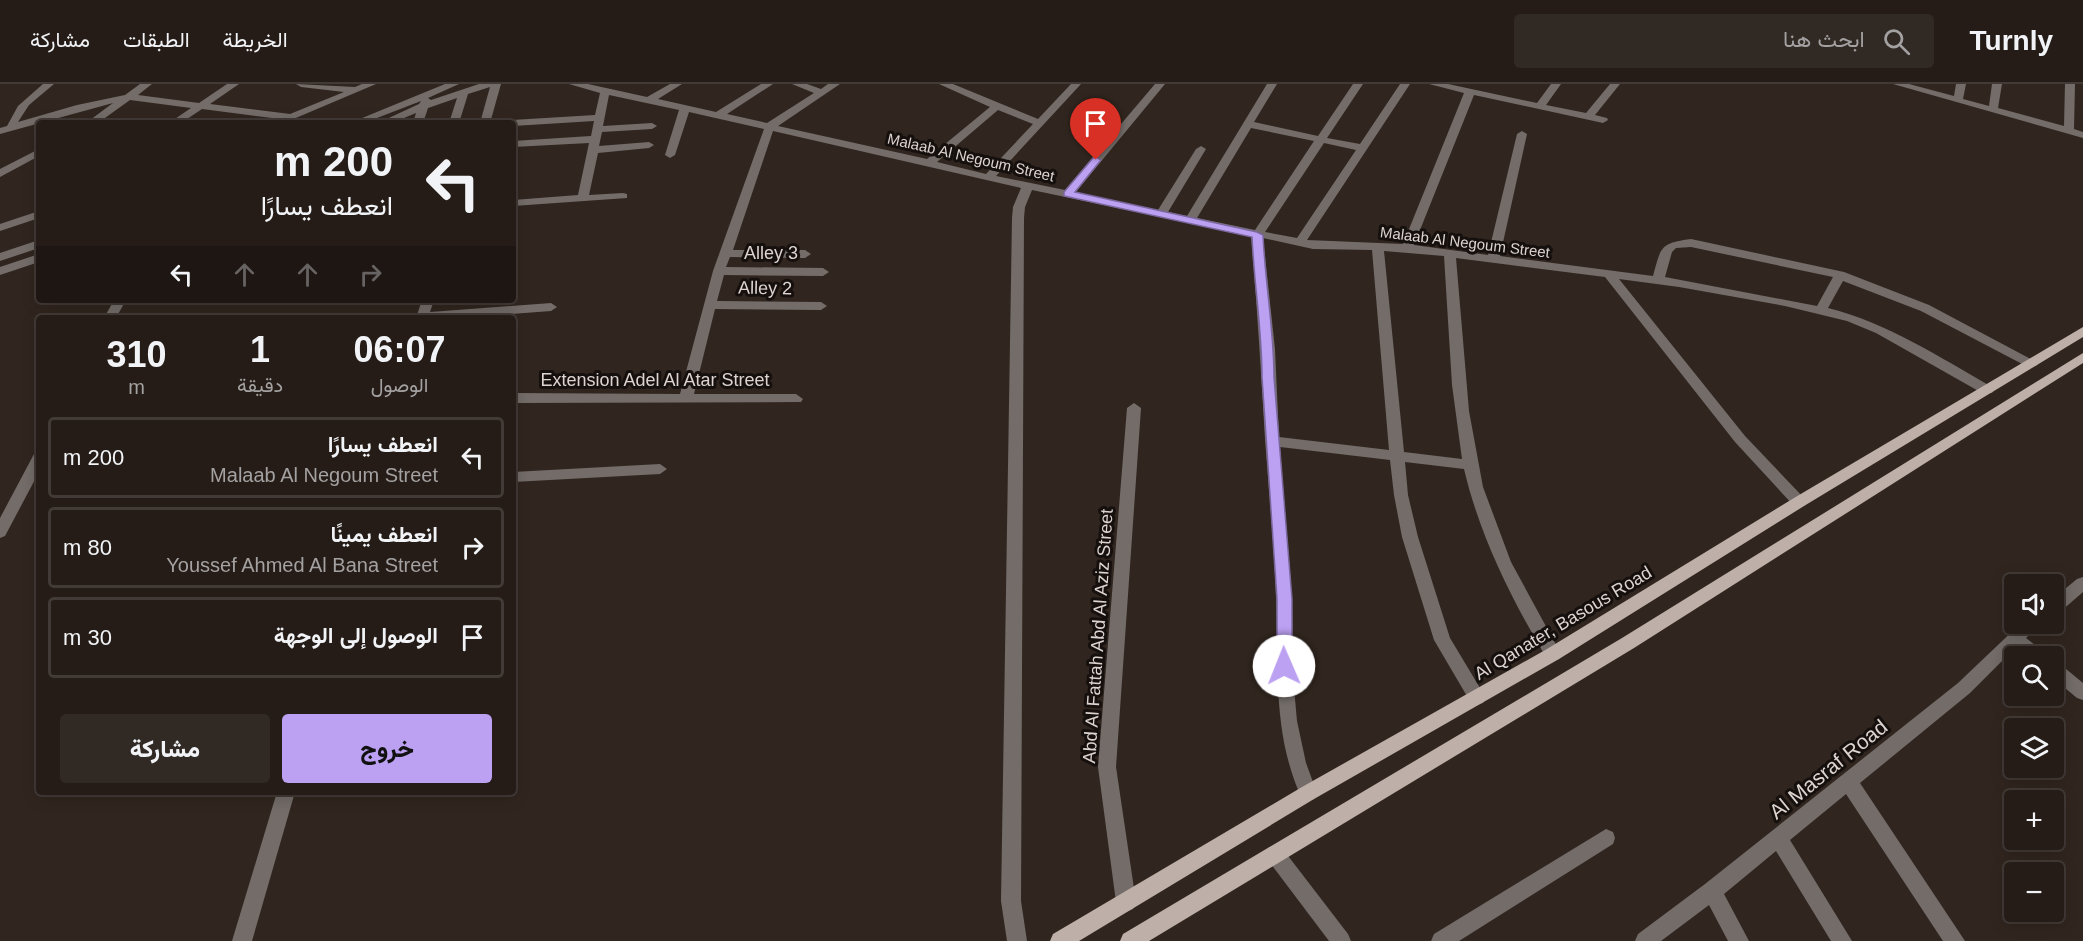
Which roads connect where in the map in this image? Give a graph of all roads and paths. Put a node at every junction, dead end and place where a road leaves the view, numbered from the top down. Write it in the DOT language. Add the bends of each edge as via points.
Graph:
graph roads {
  1 [pos="49,84"];
  2 [pos="147,84"];
  3 [pos="234,84"];
  4 [pos="301,84"];
  5 [pos="370,84"];
  6 [pos="489,84"];
  7 [pos="496,84"];
  8 [pos="574,84"];
  9 [pos="624,84"];
  10 [pos="677,84"];
  11 [pos="768,84"];
  12 [pos="797,84"];
  13 [pos="835,84"];
  14 [pos="944,84"];
  15 [pos="1075,84"];
  16 [pos="1160,84"];
  17 [pos="1272,84"];
  18 [pos="1358,84"];
  19 [pos="1405,84"];
  20 [pos="1434,84"];
  21 [pos="1487,84"];
  22 [pos="1556,84"];
  23 [pos="1615,84"];
  24 [pos="1898,84"];
  25 [pos="1960,84"];
  26 [pos="1997,84"];
  27 [pos="2070,84"];
  28 [pos="449,85"];
  29 [pos="357,90"];
  30 [pos="608,91"];
  31 [pos="430,92"];
  32 [pos="464,92"];
  33 [pos="823,93"];
  34 [pos="1475,93"];
  35 [pos="128,97"];
  36 [pos="1958,100"];
  37 [pos="648,101"];
  38 [pos="199,106"];
  39 [pos="424,106"];
  40 [pos="997,106"];
  41 [pos="1540,106"];
  42 [pos="685,109"];
  43 [pos="1993,110"];
  44 [pos="717,116"];
  45 [pos="292,117"];
  46 [pos="1588,117"];
  47 [pos="36,120"];
  48 [pos="38,120"];
  49 [pos="95,120"];
  50 [pos="178,120"];
  51 [pos="284,120"];
  52 [pos="362,120"];
  53 [pos="390,120"];
  54 [pos="419,120"];
  55 [pos="455,120"];
  56 [pos="486,120"];
  57 [pos="1603,120"];
  58 [pos="1039,123"];
  59 [pos="516,124"];
  60 [pos="1248,124"];
  61 [pos="652,126"];
  62 [pos="770,126"];
  63 [pos="11,128"];
  64 [pos="0,131"];
  65 [pos="2069,131"];
  66 [pos="596,134"];
  67 [pos="1522,134"];
  68 [pos="2083,135"];
  69 [pos="1321,139"];
  70 [pos="516,144"];
  71 [pos="649,146"];
  72 [pos="1362,148"];
  73 [pos="1201,149"];
  74 [pos="36,154"];
  75 [pos="670,154"];
  76 [pos="929,163"];
  77 [pos="0,174"];
  78 [pos="988,178"];
  79 [pos="1028,186"];
  80 [pos="1068,194"];
  81 [pos="623,196"];
  82 [pos="582,199"];
  83 [pos="516,203"];
  84 [pos="1161,213"];
  85 [pos="36,215"];
  86 [pos="1190,220"];
  87 [pos="0,228"];
  88 [pos="1257,235"];
  89 [pos="1300,242"];
  90 [pos="36,245"];
  91 [pos="1377,245"];
  92 [pos="1407,248"];
  93 [pos="725,253"];
  94 [pos="805,254"];
  95 [pos="1450,254"];
  96 [pos="0,257"];
  97 [pos="36,259"];
  98 [pos="1493,260"];
  99 [pos="0,271"];
  100 [pos="719,271"];
  101 [pos="823,272"];
  102 [pos="1840,275"];
  103 [pos="1610,276"];
  104 [pos="1658,281"];
  105 [pos="709,305"];
  106 [pos="821,306"];
  107 [pos="551,307"];
  108 [pos="1821,310"];
  109 [pos="448,315"];
  110 [pos="2083,331"];
  111 [pos="2083,357"];
  112 [pos="2031,363"];
  113 [pos="1987,390"];
  114 [pos="516,398"];
  115 [pos="686,398"];
  116 [pos="796,399"];
  117 [pos="1134,408"];
  118 [pos="1274,441"];
  119 [pos="1397,455"];
  120 [pos="36,464"];
  121 [pos="1470,465"];
  122 [pos="660,470"];
  123 [pos="516,477"];
  124 [pos="1799,502"];
  125 [pos="0,532"];
  126 [pos="2083,583"];
  127 [pos="2064,599"];
  128 [pos="2019,634"];
  129 [pos="2014,638"];
  130 [pos="2024,646"];
  131 [pos="1553,654"];
  132 [pos="2064,677"];
  133 [pos="2083,693"];
  134 [pos="1477,698"];
  135 [pos="1849,782"];
  136 [pos="1308,793"];
  137 [pos="285,795"];
  138 [pos="1778,837"];
  139 [pos="1606,838"];
  140 [pos="1275,854"];
  141 [pos="1712,891"];
  142 [pos="1126,902"];
  143 [pos="242,941"];
  144 [pos="1017,941"];
  145 [pos="1060,941"];
  146 [pos="1130,941"];
  147 [pos="1341,941"];
  148 [pos="1441,941"];
  149 [pos="1645,941"];
  150 [pos="1739,941"];
  151 [pos="1842,941"];
  152 [pos="1955,941"];
  1 -- 63 [label="street" via="22,105"];
  2 -- 35 [label="street"];
  3 -- 38 [label="street"];
  4 -- 29 [label="street"];
  5 -- 29 [label="street"];
  6 -- 32 [label="street"];
  7 -- 56 [label="street"];
  8 -- 30 [label="street, Malaab Al Negoum Street"];
  9 -- 30 [label="street"];
  10 -- 37 [label="street"];
  11 -- 44 [label="street"];
  12 -- 33 [label="street"];
  13 -- 33 [label="street"];
  14 -- 40 [label="street"];
  15 -- 58 [label="street"];
  16 -- 80 [label="street"];
  17 -- 60 [label="street"];
  18 -- 69 [label="street"];
  19 -- 72 [label="street"];
  20 -- 34 [label="street"];
  21 -- 34 [label="street"];
  22 -- 41 [label="street"];
  23 -- 46 [label="street"];
  24 -- 36 [label="street"];
  25 -- 36 [label="street"];
  26 -- 43 [label="street"];
  27 -- 65 [label="street"];
  28 -- 31 [label="street"];
  29 -- 45 [label="street"];
  30 -- 37 [label="street, Malaab Al Negoum Street"];
  30 -- 66 [label="street"];
  31 -- 39 [label="street"];
  31 -- 52 [label="street"];
  32 -- 39 [label="street"];
  32 -- 55 [label="street"];
  33 -- 62 [label="street"];
  34 -- 41 [label="street"];
  34 -- 92 [label="street"];
  35 -- 38 [label="street"];
  35 -- 48 [label="street"];
  35 -- 49 [label="street"];
  36 -- 43 [label="street"];
  37 -- 42 [label="street, Malaab Al Negoum Street"];
  38 -- 45 [label="street"];
  38 -- 50 [label="street"];
  39 -- 53 [label="street"];
  39 -- 54 [label="street"];
  40 -- 58 [label="street"];
  40 -- 76 [label="street"];
  41 -- 46 [label="street"];
  42 -- 44 [label="street, Malaab Al Negoum Street"];
  42 -- 75 [label="street"];
  43 -- 65 [label="street"];
  44 -- 62 [label="street, Malaab Al Negoum Street"];
  45 -- 51 [label="street"];
  46 -- 57 [label="street"];
  47 -- 63 [label="street"];
  58 -- 78 [label="street"];
  59 -- 66 [label="street"];
  60 -- 69 [label="street"];
  60 -- 86 [label="street"];
  61 -- 66 [label="street"];
  62 -- 76 [label="street, Malaab Al Negoum Street"];
  62 -- 93 [label="street"];
  63 -- 64 [label="street"];
  65 -- 68 [label="street"];
  66 -- 70 [label="street"];
  66 -- 71 [label="street"];
  66 -- 82 [label="street"];
  67 -- 98 [label="street"];
  69 -- 72 [label="street"];
  69 -- 88 [label="street"];
  72 -- 89 [label="street"];
  73 -- 84 [label="street"];
  74 -- 77 [label="street"];
  76 -- 78 [label="street, Malaab Al Negoum Street"];
  78 -- 79 [label="street, Malaab Al Negoum Street"];
  79 -- 80 [label="street, Malaab Al Negoum Street"];
  79 -- 144 [label="street" via="1018,218 1011,889"];
  80 -- 84 [label="street, Malaab Al Negoum Street"];
  81 -- 82 [label="street"];
  82 -- 83 [label="street"];
  84 -- 86 [label="street, Malaab Al Negoum Street"];
  85 -- 87 [label="street"];
  86 -- 88 [label="street, Malaab Al Negoum Street"];
  88 -- 89 [label="street, Malaab Al Negoum Street"];
  88 -- 118 [label="street"];
  89 -- 91 [label="street, Malaab Al Negoum Street" via="1328,247"];
  90 -- 96 [label="street"];
  91 -- 92 [label="street, Malaab Al Negoum Street"];
  91 -- 119 [label="street"];
  92 -- 95 [label="street, Malaab Al Negoum Street"];
  93 -- 94 [label="street"];
  93 -- 100 [label="street"];
  95 -- 98 [label="street, Malaab Al Negoum Street"];
  95 -- 121 [label="street" via="1459,393"];
  97 -- 99 [label="street"];
  98 -- 103 [label="street, Malaab Al Negoum Street"];
  100 -- 101 [label="street, Alley 3"];
  100 -- 105 [label="street"];
  102 -- 104 [label="street" via="1680,243 1666,250"];
  102 -- 108 [label="street"];
  102 -- 112 [label="street" via="1925,308"];
  103 -- 104 [label="street, Malaab Al Negoum Street"];
  103 -- 124 [label="street" via="1740,439"];
  104 -- 108 [label="street, Malaab Al Negoum Street"];
  105 -- 106 [label="street, Alley 2"];
  105 -- 115 [label="street"];
  107 -- 109 [label="street"];
  108 -- 113 [label="street, Malaab Al Negoum Street" via="1881,330"];
  110 -- 112 [label="main road, Al Qanater, Basous Road"];
  111 -- 140 [label="main road" via="1628,643"];
  112 -- 113 [label="main road, Al Qanater, Basous Road"];
  113 -- 124 [label="main road, Al Qanater, Basous Road"];
  114 -- 115 [label="street, Extension Adel Al Atar Street"];
  115 -- 116 [label="street, Extension Adel Al Atar Street"];
  117 -- 142 [label="street, Abd Al Fattah Abd Al Aziz Street" via="1107,757 1110,807"];
  118 -- 119 [label="street"];
  118 -- 136 [label="street" via="1286,699"];
  119 -- 121 [label="street"];
  119 -- 134 [label="street" via="1410,537 1435,621 1451,658"];
  120 -- 125 [label="street"];
  121 -- 131 [label="street" via="1507,571"];
  122 -- 123 [label="street"];
  124 -- 131 [label="main road, Al Qanater, Basous Road"];
  126 -- 127 [label="street"];
  128 -- 129 [label="street, Al Masraf Road"];
  129 -- 130 [label="street"];
  129 -- 135 [label="street, Al Masraf Road" via="1964,687"];
  131 -- 134 [label="main road, Al Qanater, Basous Road"];
  132 -- 133 [label="street"];
  134 -- 136 [label="main road, Al Qanater, Basous Road"];
  135 -- 138 [label="street, Al Masraf Road"];
  135 -- 152 [label="street"];
  136 -- 142 [label="main road, Al Qanater, Basous Road"];
  137 -- 143 [label="street"];
  138 -- 141 [label="street, Al Masraf Road"];
  138 -- 151 [label="street"];
  139 -- 148 [label="street"];
  140 -- 146 [label="main road"];
  140 -- 147 [label="street"];
  141 -- 149 [label="street, Al Masraf Road"];
  141 -- 150 [label="street"];
  142 -- 145 [label="main road, Al Qanater, Basous Road"];
}
